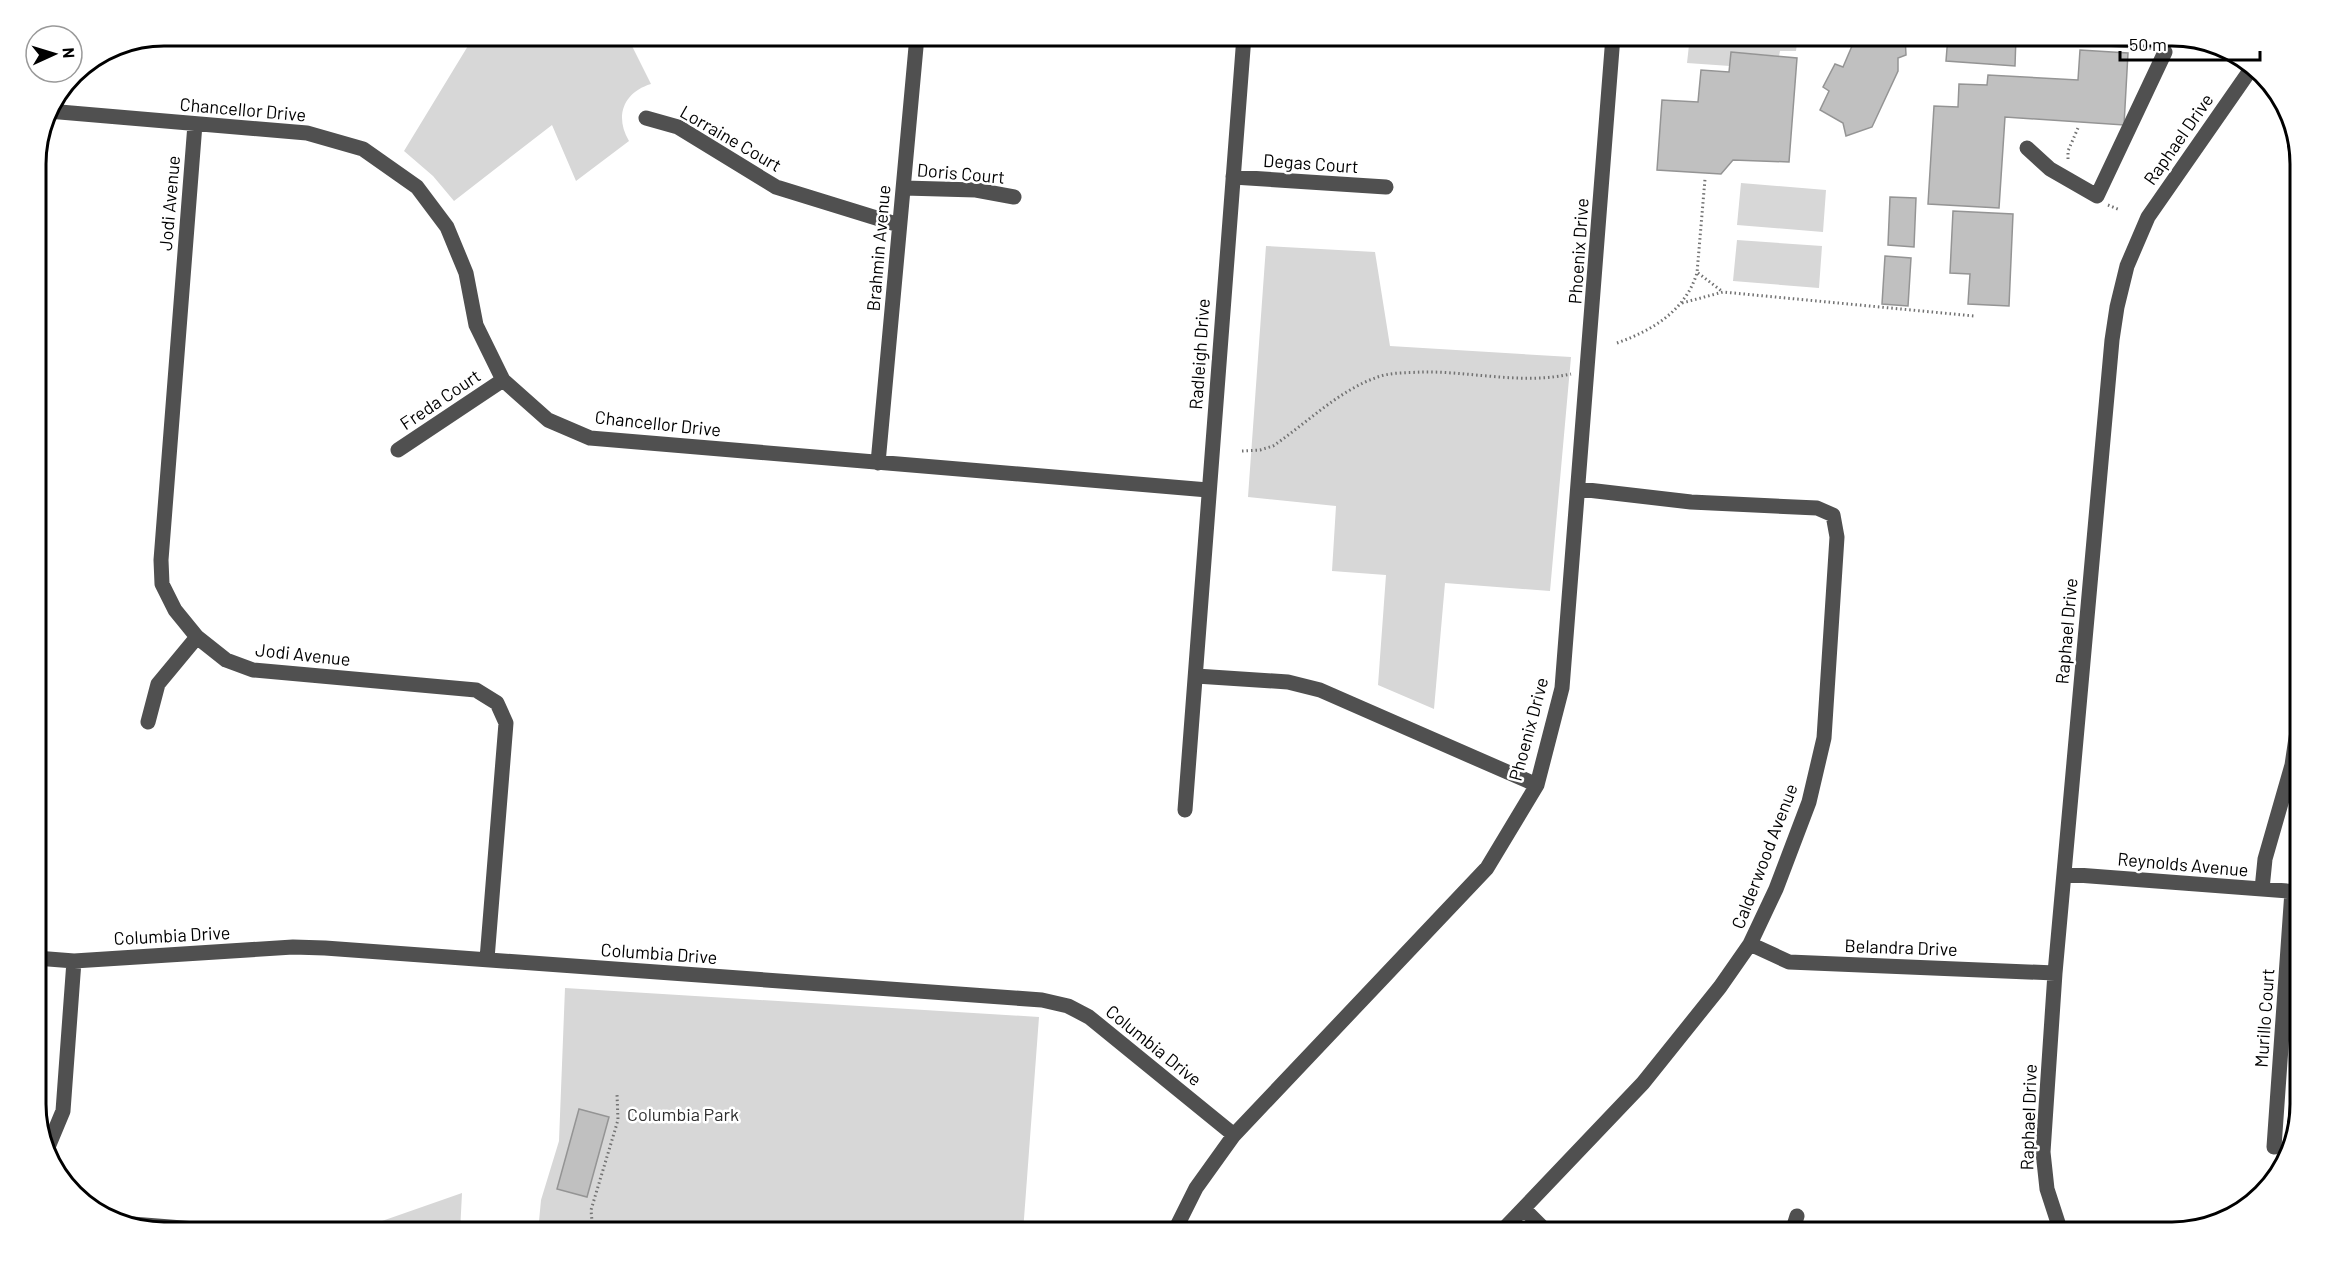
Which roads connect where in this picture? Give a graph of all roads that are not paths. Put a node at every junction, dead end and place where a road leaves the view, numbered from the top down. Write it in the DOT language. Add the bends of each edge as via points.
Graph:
graph roads {
  1 [pos="917,46"];
  2 [pos="1243,46"];
  3 [pos="1612,46"];
  4 [pos="2165,52"];
  5 [pos="2247,74"];
  6 [pos="59,112"];
  7 [pos="646,118"];
  8 [pos="195,124"];
  9 [pos="2027,148"];
  10 [pos="1233,177"];
  11 [pos="1386,187"];
  12 [pos="904,188"];
  13 [pos="1014,197"];
  14 [pos="899,225"];
  15 [pos="503,380"];
  16 [pos="398,450"];
  17 [pos="878,463"];
  18 [pos="1579,489"];
  19 [pos="1208,490"];
  20 [pos="197,637"];
  21 [pos="1196,676"];
  22 [pos="148,722"];
  23 [pos="2290,773"];
  24 [pos="1537,784"];
  25 [pos="1185,810"];
  26 [pos="2064,874"];
  27 [pos="2262,889"];
  28 [pos="2290,891"];
  29 [pos="1750,944"];
  30 [pos="47,959"];
  31 [pos="487,959"];
  32 [pos="74,961"];
  33 [pos="2290,963"];
  34 [pos="2055,973"];
  35 [pos="1234,1135"];
  36 [pos="52,1138"];
  37 [pos="2274,1147"];
  38 [pos="1524,1209"];
  39 [pos="1797,1216"];
  40 [pos="1179,1222"];
  41 [pos="1511,1222"];
  42 [pos="1537,1222"];
  43 [pos="1795,1222"];
  44 [pos="2058,1222"];
  1 -- 12 [label="street, Brahmin Avenue"];
  2 -- 10 [label="street, Radleigh Drive"];
  3 -- 18 [label="street, Phoenix Drive"];
  4 -- 9 [label="street" via="2097,196 2050,169"];
  5 -- 26 [label="street, Raphael Drive" via="2148,218 2127,266 2117,307"];
  6 -- 8 [label="street, Chancellor Drive"];
  7 -- 14 [label="street, Lorraine Court" via="678,127 776,187"];
  8 -- 15 [label="street, Chancellor Drive" via="307,132 363,149 417,187 447,227 466,273 476,325"];
  8 -- 20 [label="street, Jodi Avenue" via="160,560 162,584 174,610"];
  10 -- 11 [label="street, Degas Court"];
  10 -- 19 [label="street, Radleigh Drive"];
  12 -- 13 [label="street, Doris Court" via="976,190"];
  12 -- 14 [label="street, Brahmin Avenue"];
  14 -- 17 [label="street, Brahmin Avenue"];
  15 -- 16 [label="street, Freda Court"];
  15 -- 17 [label="street, Chancellor Drive" via="548,420 590,438"];
  17 -- 19 [label="street, Chancellor Drive"];
  18 -- 24 [label="street, Phoenix Drive" via="1562,688"];
  18 -- 29 [label="street, Calderwood Avenue" via="1691,502 1817,508 1833,515 1838,537 1824,738 1809,802"];
  19 -- 21 [label="street, Radleigh Drive"];
  20 -- 22 [label="street" via="158,684"];
  20 -- 31 [label="street, Jodi Avenue" via="226,660 253,670 476,690 497,703 506,723"];
  21 -- 24 [label="street" via="1288,682 1320,690"];
  21 -- 25 [label="street, Radleigh Drive"];
  23 -- 27 [label="street" via="2265,859"];
  24 -- 35 [label="street, Phoenix Drive" via="1487,868"];
  26 -- 27 [label="street, Reynolds Avenue"];
  26 -- 34 [label="street, Raphael Drive"];
  27 -- 28 [label="street, Reynolds Avenue"];
  29 -- 34 [label="street, Belandra Drive" via="1789,962"];
  29 -- 38 [label="street, Calderwood Avenue" via="1643,1083"];
  30 -- 32 [label="street, Columbia Drive"];
  31 -- 32 [label="street, Columbia Drive" via="293,948"];
  31 -- 35 [label="street, Columbia Drive" via="1041,1000 1068,1006 1089,1017"];
  32 -- 36 [label="street" via="63,1111"];
  33 -- 37 [label="street, Murillo Court"];
  34 -- 44 [label="street, Raphael Drive" via="2043,1152 2047,1189"];
  35 -- 40 [label="street, Phoenix Drive" via="1196,1188"];
  38 -- 41 [label="street, Calderwood Avenue"];
  38 -- 42 [label="street"];
  39 -- 43 [label="street"];
}
